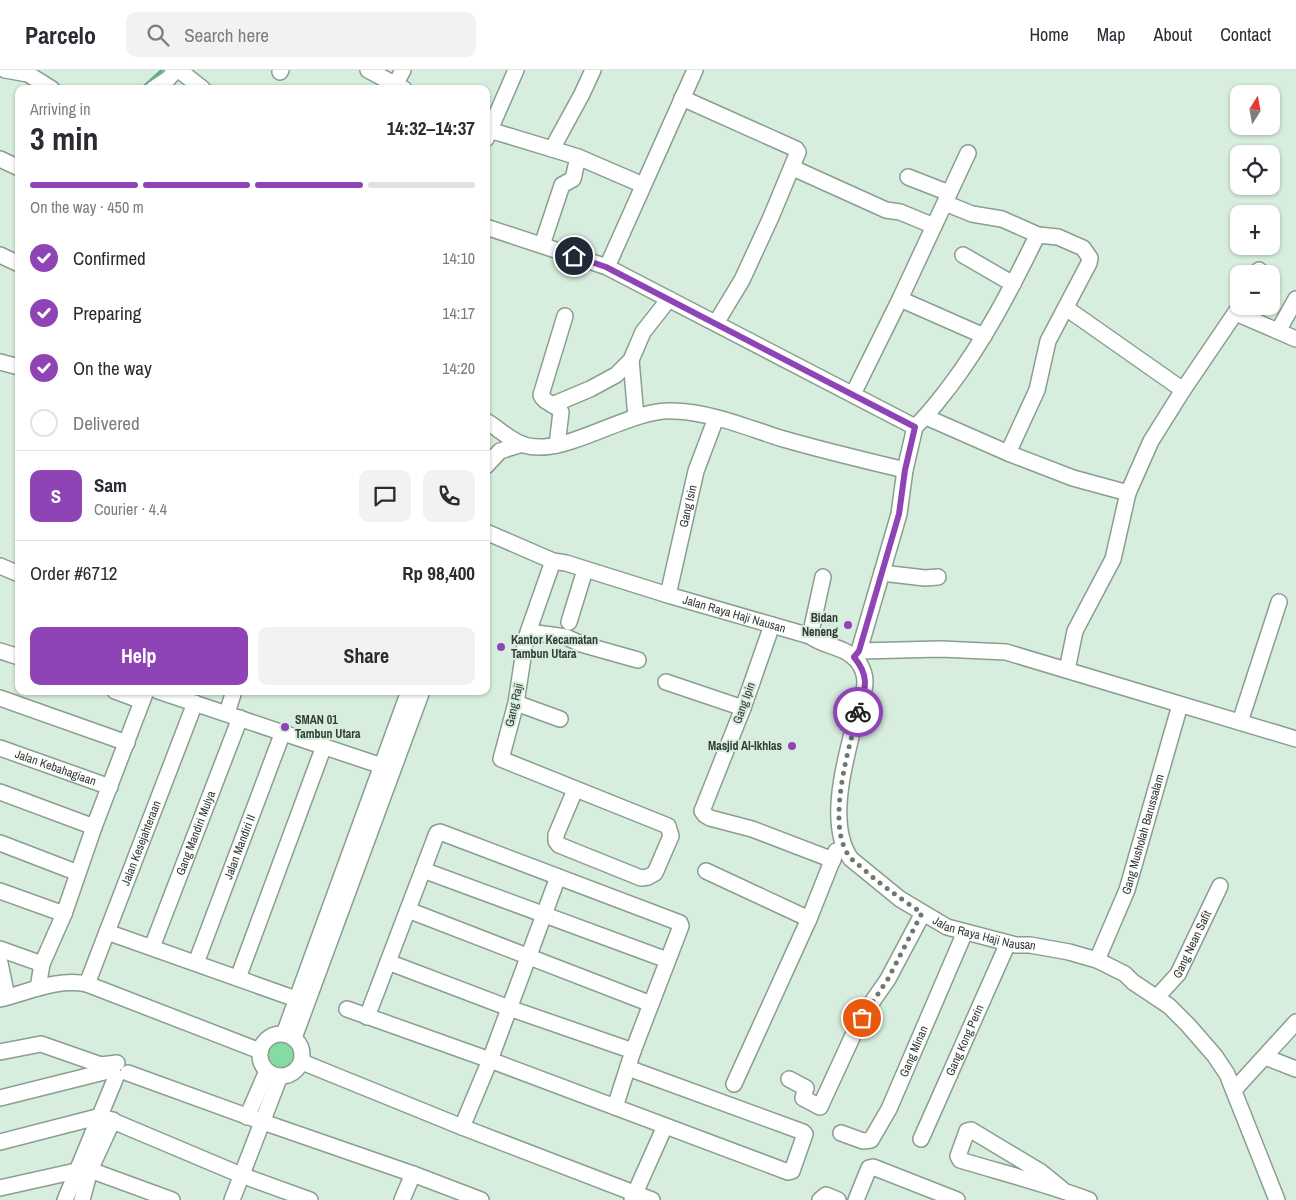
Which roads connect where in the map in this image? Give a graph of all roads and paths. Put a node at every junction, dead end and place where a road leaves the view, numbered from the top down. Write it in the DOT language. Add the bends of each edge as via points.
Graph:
graph roads {
  1 [pos="4,70"];
  2 [pos="177,70"];
  3 [pos="368,70"];
  4 [pos="403,70"];
  5 [pos="516,70"];
  6 [pos="593,70"];
  7 [pos="695,70"];
  8 [pos="38,74"];
  9 [pos="48,85"];
  10 [pos="158,85"];
  11 [pos="197,85"];
  12 [pos="394,85"];
  13 [pos="399,85"];
  14 [pos="682,98"];
  15 [pos="490,128"];
  16 [pos="490,134"];
  17 [pos="552,149"];
  18 [pos="968,153"];
  19 [pos="578,157"];
  20 [pos="0,159"];
  21 [pos="15,166"];
  22 [pos="793,168"];
  23 [pos="908,177"];
  24 [pos="643,185"];
  25 [pos="947,198"];
  26 [pos="934,226"];
  27 [pos="490,228"];
  28 [pos="1038,236"];
  29 [pos="542,245"];
  30 [pos="0,255"];
  31 [pos="963,255"];
  32 [pos="15,262"];
  33 [pos="606,267"];
  34 [pos="1013,284"];
  35 [pos="669,298"];
  36 [pos="900,299"];
  37 [pos="1296,299"];
  38 [pos="1066,308"];
  39 [pos="1235,315"];
  40 [pos="1248,315"];
  41 [pos="565,316"];
  42 [pos="716,323"];
  43 [pos="1278,331"];
  44 [pos="984,336"];
  45 [pos="1296,339"];
  46 [pos="631,360"];
  47 [pos="0,362"];
  48 [pos="15,366"];
  49 [pos="1183,390"];
  50 [pos="854,394"];
  51 [pos="552,405"];
  52 [pos="636,417"];
  53 [pos="716,418"];
  54 [pos="921,422"];
  55 [pos="490,423"];
  56 [pos="522,444"];
  57 [pos="557,445"];
  58 [pos="1008,453"];
  59 [pos="490,462"];
  60 [pos="904,478"];
  61 [pos="1128,493"];
  62 [pos="490,534"];
  63 [pos="553,561"];
  64 [pos="0,566"];
  65 [pos="585,570"];
  66 [pos="15,572"];
  67 [pos="882,573"];
  68 [pos="824,577"];
  69 [pos="938,577"];
  70 [pos="668,595"];
  71 [pos="1279,602"];
  72 [pos="569,622"];
  73 [pos="772,625"];
  74 [pos="529,632"];
  75 [pos="810,636"];
  76 [pos="0,651"];
  77 [pos="856,654"];
  78 [pos="15,656"];
  79 [pos="638,660"];
  80 [pos="1067,670"];
  81 [pos="666,682"];
  82 [pos="234,695"];
  83 [pos="408,695"];
  84 [pos="420,695"];
  85 [pos="144,696"];
  86 [pos="186,697"];
  87 [pos="0,698"];
  88 [pos="516,703"];
  89 [pos="1180,705"];
  90 [pos="743,708"];
  91 [pos="234,716"];
  92 [pos="560,719"];
  93 [pos="1240,722"];
  94 [pos="282,732"];
  95 [pos="1296,739"];
  96 [pos="127,743"];
  97 [pos="324,746"];
  98 [pos="0,748"];
  99 [pos="387,768"];
  100 [pos="110,787"];
  101 [pos="575,790"];
  102 [pos="0,792"];
  103 [pos="94,827"];
  104 [pos="841,839"];
  105 [pos="0,843"];
  106 [pos="833,860"];
  107 [pos="423,870"];
  108 [pos="706,871"];
  109 [pos="78,873"];
  110 [pos="558,877"];
  111 [pos="1220,886"];
  112 [pos="0,891"];
  113 [pos="340,894"];
  114 [pos="408,910"];
  115 [pos="922,913"];
  116 [pos="64,914"];
  117 [pos="544,915"];
  118 [pos="809,919"];
  119 [pos="107,932"];
  120 [pos="965,932"];
  121 [pos="1008,943"];
  122 [pos="152,947"];
  123 [pos="0,950"];
  124 [pos="528,956"];
  125 [pos="668,960"];
  126 [pos="1097,960"];
  127 [pos="388,962"];
  128 [pos="0,963"];
  129 [pos="196,963"];
  130 [pos="42,964"];
  131 [pos="238,978"];
  132 [pos="87,984"];
  133 [pos="38,988"];
  134 [pos="1157,997"];
  135 [pos="3,998"];
  136 [pos="296,999"];
  137 [pos="651,1004"];
  138 [pos="509,1008"];
  139 [pos="347,1010"];
  140 [pos="367,1017"];
  141 [pos="1296,1022"];
  142 [pos="289,1036"];
  143 [pos="260,1051"];
  144 [pos="633,1051"];
  145 [pos="0,1052"];
  146 [pos="1265,1057"];
  147 [pos="490,1060"];
  148 [pos="302,1062"];
  149 [pos="628,1068"];
  150 [pos="1296,1069"];
  151 [pos="118,1071"];
  152 [pos="273,1073"];
  153 [pos="789,1079"];
  154 [pos="734,1084"];
  155 [pos="1234,1090"];
  156 [pos="0,1098"];
  157 [pos="615,1107"];
  158 [pos="247,1117"];
  159 [pos="107,1118"];
  160 [pos="263,1122"];
  161 [pos="664,1126"];
  162 [pos="462,1127"];
  163 [pos="841,1133"];
  164 [pos="921,1139"];
  165 [pos="0,1142"];
  166 [pos="83,1170"];
  167 [pos="413,1174"];
  168 [pos="240,1175"];
  169 [pos="0,1188"];
  170 [pos="1062,1190"];
  171 [pos="458,1196"];
  172 [pos="633,1196"];
  173 [pos="1093,1197"];
  174 [pos="65,1200"];
  175 [pos="82,1200"];
  176 [pos="172,1200"];
  177 [pos="232,1200"];
  178 [pos="310,1200"];
  179 [pos="402,1200"];
  180 [pos="481,1200"];
  181 [pos="652,1200"];
  182 [pos="820,1200"];
  183 [pos="838,1200"];
  184 [pos="856,1200"];
  185 [pos="957,1200"];
  186 [pos="1277,1200"];
  1 -- 8 [label="street"];
  2 -- 10 [label="street"];
  2 -- 11 [label="street"];
  3 -- 12 [label="street"];
  4 -- 13 [label="street"];
  5 -- 15 [label="street"];
  6 -- 17 [label="street"];
  7 -- 14 [label="street"];
  8 -- 9 [label="street"];
  14 -- 22 [label="street" via="796,149"];
  14 -- 24 [label="street"];
  16 -- 17 [label="street"];
  17 -- 19 [label="street"];
  18 -- 25 [label="street"];
  19 -- 24 [label="street"];
  19 -- 29 [label="street" via="574,179 562,185"];
  20 -- 21 [label="street"];
  22 -- 26 [label="street" via="886,210 900,212"];
  22 -- 42 [label="street" via="742,280"];
  23 -- 25 [label="street"];
  24 -- 33 [label="street"];
  25 -- 26 [label="street"];
  25 -- 28 [label="street" via="972,214 1002,219"];
  26 -- 36 [label="street"];
  27 -- 29 [label="street"];
  28 -- 34 [label="street"];
  28 -- 38 [label="street" via="1058,237 1083,248 1090,258"];
  29 -- 33 [label="street"];
  30 -- 32 [label="street"];
  31 -- 34 [label="street"];
  33 -- 35 [label="street"];
  34 -- 44 [label="street"];
  35 -- 42 [label="street"];
  35 -- 46 [label="street" via="643,332"];
  36 -- 44 [label="street"];
  36 -- 50 [label="street"];
  37 -- 43 [label="street"];
  38 -- 49 [label="street"];
  38 -- 58 [label="street" via="1048,341 1037,390"];
  39 -- 49 [label="street"];
  40 -- 43 [label="street"];
  41 -- 51 [label="street" via="541,391 542,398"];
  42 -- 50 [label="street"];
  43 -- 45 [label="street"];
  44 -- 54 [label="street"];
  46 -- 51 [label="street" via="610,380"];
  46 -- 52 [label="street"];
  47 -- 48 [label="street"];
  49 -- 61 [label="street" via="1151,441"];
  50 -- 54 [label="street"];
  51 -- 57 [label="street" via="561,412"];
  52 -- 53 [label="street" via="672,410"];
  52 -- 57 [label="street"];
  53 -- 60 [label="street"];
  53 -- 70 [label="street, Gang Isin" via="696,471"];
  54 -- 58 [label="street"];
  54 -- 60 [label="street"];
  55 -- 56 [label="street"];
  56 -- 57 [label="street" via="535,448"];
  56 -- 59 [label="street" via="500,451"];
  58 -- 61 [label="street" via="1074,478"];
  60 -- 67 [label="street" via="899,514"];
  61 -- 80 [label="street" via="1113,559 1075,631"];
  62 -- 63 [label="street, Jalan Raya Haji Nausan"];
  63 -- 65 [label="street, Jalan Raya Haji Nausan"];
  63 -- 74 [label="street, Gang Raji"];
  64 -- 66 [label="street"];
  65 -- 70 [label="street, Jalan Raya Haji Nausan"];
  65 -- 72 [label="street"];
  67 -- 69 [label="street"];
  67 -- 77 [label="street"];
  68 -- 75 [label="street"];
  70 -- 73 [label="street, Jalan Raya Haji Nausan"];
  71 -- 93 [label="street"];
  73 -- 75 [label="street, Jalan Raya Haji Nausan"];
  73 -- 90 [label="street, Gang Ipin"];
  74 -- 79 [label="street" via="566,637"];
  74 -- 88 [label="street, Gang Raji"];
  75 -- 77 [label="street, Jalan Raya Haji Nausan" via="820,644"];
  76 -- 78 [label="street"];
  77 -- 80 [label="street" via="941,649 1006,652"];
  77 -- 104 [label="street, Jalan Raya Haji Nausan" via="864,672 866,689 841,790 838,824"];
  80 -- 89 [label="street"];
  81 -- 90 [label="street"];
  82 -- 91 [label="street, Gang Mandiri Mulya"];
  83 -- 99 [label="street"];
  84 -- 99 [label="street"];
  85 -- 96 [label="street"];
  86 -- 91 [label="street"];
  86 -- 119 [label="street, Jalan Kesejahteraan"];
  87 -- 96 [label="street"];
  88 -- 92 [label="street"];
  88 -- 101 [label="street, Gang Raji" via="501,759"];
  89 -- 93 [label="street"];
  89 -- 126 [label="street, Gang Musholah Barussalam" via="1127,890"];
  90 -- 106 [label="street, Gang Ipin" via="702,808 704,815 752,829"];
  91 -- 94 [label="street"];
  91 -- 122 [label="street, Gang Mandiri Mulya"];
  93 -- 95 [label="street"];
  94 -- 97 [label="street"];
  94 -- 129 [label="street, Jalan Mandiri II"];
  96 -- 100 [label="street"];
  97 -- 99 [label="street"];
  97 -- 131 [label="street"];
  98 -- 100 [label="street, Jalan Kebahagiaan"];
  99 -- 113 [label="street"];
  100 -- 103 [label="street"];
  101 -- 101 [label="street" via="668,826 670,836 655,873 641,878 559,845 556,835"];
  102 -- 103 [label="street"];
  103 -- 109 [label="street"];
  104 -- 106 [label="street"];
  104 -- 115 [label="street, Jalan Raya Haji Nausan" via="851,859"];
  105 -- 109 [label="street"];
  106 -- 118 [label="street"];
  107 -- 110 [label="street" via="439,831"];
  107 -- 114 [label="street"];
  107 -- 117 [label="street"];
  108 -- 118 [label="street"];
  109 -- 116 [label="street"];
  110 -- 117 [label="street"];
  110 -- 125 [label="street" via="679,922 681,926"];
  111 -- 134 [label="street, Gang Nean Safit" via="1178,974"];
  112 -- 116 [label="street"];
  113 -- 136 [label="street"];
  113 -- 142 [label="street"];
  114 -- 124 [label="street"];
  114 -- 127 [label="street"];
  115 -- 120 [label="street, Jalan Raya Haji Nausan" via="947,927"];
  115 -- 153 [label="street" via="888,979 855,1031 820,1107 803,1098 806,1088"];
  116 -- 130 [label="street"];
  117 -- 124 [label="street"];
  117 -- 125 [label="street"];
  118 -- 154 [label="street"];
  119 -- 122 [label="street"];
  119 -- 132 [label="street, Jalan Kesejahteraan"];
  120 -- 121 [label="street, Jalan Raya Haji Nausan"];
  120 -- 163 [label="street, Gang Minan" via="888,1109 871,1140 863,1141"];
  121 -- 126 [label="street, Jalan Raya Haji Nausan" via="1069,952"];
  121 -- 164 [label="street, Gang Kong Perin"];
  122 -- 129 [label="street"];
  123 -- 130 [label="street"];
  124 -- 137 [label="street"];
  124 -- 138 [label="street"];
  125 -- 137 [label="street"];
  126 -- 134 [label="street, Jalan Raya Haji Nausan" via="1125,974"];
  127 -- 138 [label="street"];
  127 -- 140 [label="street"];
  128 -- 135 [label="street"];
  129 -- 131 [label="street"];
  130 -- 133 [label="street"];
  131 -- 136 [label="street"];
  132 -- 133 [label="street" via="70,981"];
  132 -- 143 [label="street"];
  133 -- 135 [label="street"];
  134 -- 155 [label="street, Jalan Raya Haji Nausan" via="1202,1040"];
  136 -- 142 [label="street"];
  137 -- 144 [label="street"];
  138 -- 144 [label="street"];
  138 -- 147 [label="street"];
  139 -- 140 [label="street"];
  140 -- 147 [label="street"];
  141 -- 146 [label="street"];
  142 -- 143 [label="street" via="274,1035 262,1044"];
  142 -- 148 [label="street" via="302,1049"];
  143 -- 152 [label="street" via="260,1058"];
  144 -- 149 [label="street"];
  145 -- 151 [label="street" via="41,1044"];
  146 -- 150 [label="street"];
  146 -- 155 [label="street"];
  147 -- 157 [label="street"];
  147 -- 162 [label="street"];
  148 -- 152 [label="street" via="293,1073"];
  148 -- 162 [label="street"];
  149 -- 157 [label="street"];
  149 -- 161 [label="street" via="805,1134 792,1171 788,1172"];
  151 -- 156 [label="street"];
  151 -- 158 [label="street"];
  151 -- 159 [label="street"];
  152 -- 158 [label="street"];
  152 -- 160 [label="street"];
  155 -- 186 [label="street, Jalan Raya Haji Nausan"];
  157 -- 161 [label="street"];
  158 -- 160 [label="street"];
  159 -- 165 [label="street"];
  159 -- 166 [label="street"];
  159 -- 168 [label="street"];
  160 -- 167 [label="street"];
  160 -- 168 [label="street"];
  161 -- 172 [label="street"];
  162 -- 172 [label="street"];
  166 -- 169 [label="street"];
  166 -- 174 [label="street"];
  166 -- 175 [label="street"];
  166 -- 176 [label="street"];
  167 -- 171 [label="street"];
  167 -- 179 [label="street"];
  168 -- 177 [label="street"];
  168 -- 178 [label="street"];
  170 -- 170 [label="street" via="1041,1172 971,1130 967,1132 958,1156 960,1160"];
  170 -- 173 [label="street"];
  171 -- 180 [label="street"];
  172 -- 181 [label="street"];
  182 -- 183 [label="street" via="826,1195"];
  184 -- 185 [label="street" via="868,1168 873,1167"];
}
